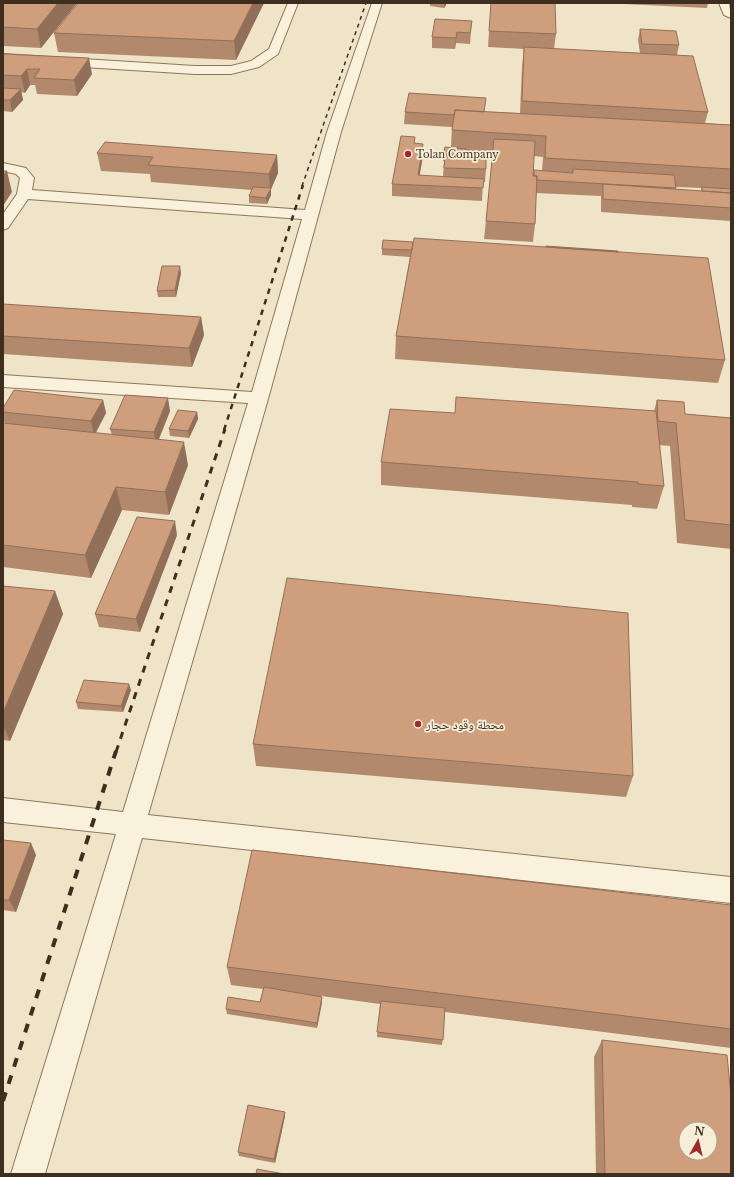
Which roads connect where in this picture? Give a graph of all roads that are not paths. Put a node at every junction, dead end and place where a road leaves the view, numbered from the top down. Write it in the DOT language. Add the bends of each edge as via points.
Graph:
graph roads {
  1 [pos="293,3"];
  2 [pos="377,3"];
  3 [pos="724,3"];
  4 [pos="731,15"];
  5 [pos="3,58"];
  6 [pos="3,167"];
  7 [pos="24,194"];
  8 [pos="311,214"];
  9 [pos="3,225"];
  10 [pos="3,381"];
  11 [pos="259,399"];
  12 [pos="3,810"];
  13 [pos="132,825"];
  14 [pos="731,890"];
  15 [pos="28,1174"];
  1 -- 5 [label="street" via="274,51 255,64 231,70"];
  2 -- 8 [label="street" via="334,132"];
  3 -- 4 [label="street"];
  6 -- 7 [label="street" via="20,171 27,178"];
  7 -- 8 [label="street"];
  7 -- 9 [label="street"];
  8 -- 11 [label="street"];
  10 -- 11 [label="street"];
  11 -- 13 [label="street"];
  12 -- 13 [label="street"];
  13 -- 14 [label="street"];
  13 -- 15 [label="street"];
}
